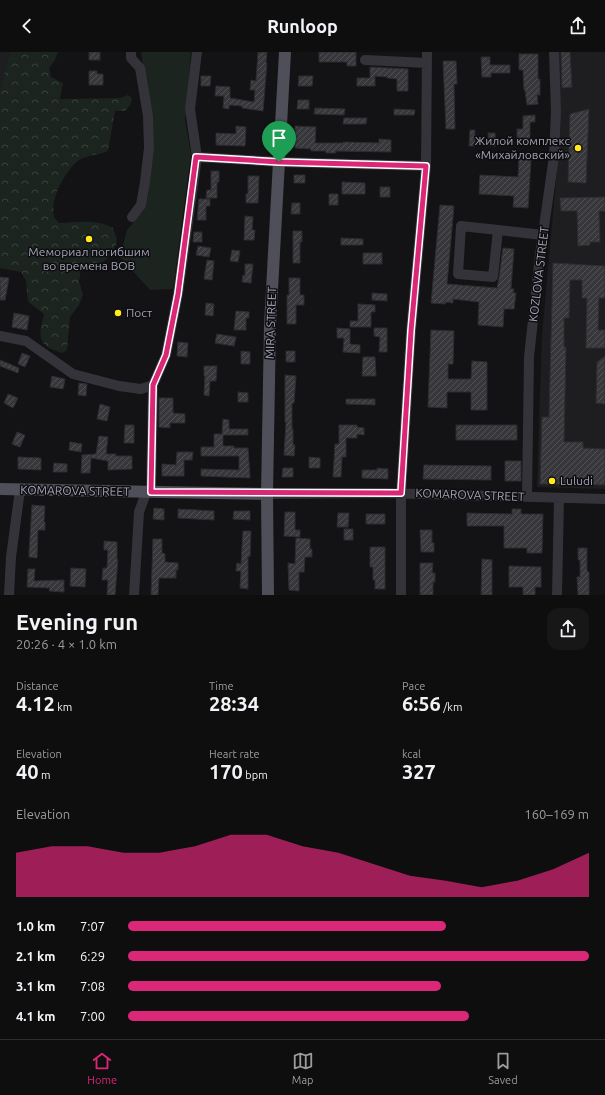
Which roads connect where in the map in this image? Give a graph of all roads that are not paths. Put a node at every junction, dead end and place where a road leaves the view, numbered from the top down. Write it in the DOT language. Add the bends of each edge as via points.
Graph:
graph roads {
  1 [pos="131,52"];
  2 [pos="197,52"];
  3 [pos="285,52"];
  4 [pos="427,52"];
  5 [pos="554,52"];
  6 [pos="365,60"];
  7 [pos="427,63"];
  8 [pos="196,157"];
  9 [pos="279,162"];
  10 [pos="426,166"];
  11 [pos="132,217"];
  12 [pos="498,230"];
  13 [pos="543,235"];
  14 [pos="0,336"];
  15 [pos="153,385"];
  16 [pos="0,489"];
  17 [pos="20,490"];
  18 [pos="148,492"];
  19 [pos="401,493"];
  20 [pos="267,494"];
  21 [pos="527,497"];
  22 [pos="559,498"];
  23 [pos="605,499"];
  24 [pos="9,595"];
  25 [pos="134,595"];
  26 [pos="268,595"];
  27 [pos="402,595"];
  28 [pos="557,595"];
  1 -- 11 [label="street" via="131,58 140,68 148,116 149,148 141,205"];
  2 -- 8 [label="street" via="190,110"];
  3 -- 9 [label="main road, MIRA STREET"];
  4 -- 7 [label="street"];
  5 -- 13 [label="street, KOZLOVA STREET" via="554,156"];
  6 -- 7 [label="street"];
  7 -- 10 [label="street"];
  8 -- 9 [label="street"];
  8 -- 15 [label="street" via="178,294 166,355"];
  9 -- 10 [label="street"];
  9 -- 20 [label="main road, MIRA STREET" via="270,326"];
  10 -- 19 [label="street" via="411,331"];
  12 -- 12 [label="street" via="493,277 458,274 461,226"];
  12 -- 13 [label="street"];
  13 -- 21 [label="street, KOZLOVA STREET" via="529,357"];
  14 -- 15 [label="street" via="26,341 73,374 119,386 141,389"];
  15 -- 18 [label="street"];
  16 -- 17 [label="main road, KOMAROVA STREET"];
  17 -- 18 [label="main road, KOMAROVA STREET"];
  17 -- 24 [label="street"];
  18 -- 20 [label="main road, KOMAROVA STREET"];
  18 -- 25 [label="street" via="139,512"];
  19 -- 20 [label="street, KOMAROVA STREET"];
  19 -- 21 [label="street, KOMAROVA STREET"];
  19 -- 27 [label="street"];
  20 -- 26 [label="main road, MIRA STREET"];
  21 -- 22 [label="street, KOMAROVA STREET"];
  22 -- 23 [label="street, KOMAROVA STREET"];
  22 -- 28 [label="street"];
}
